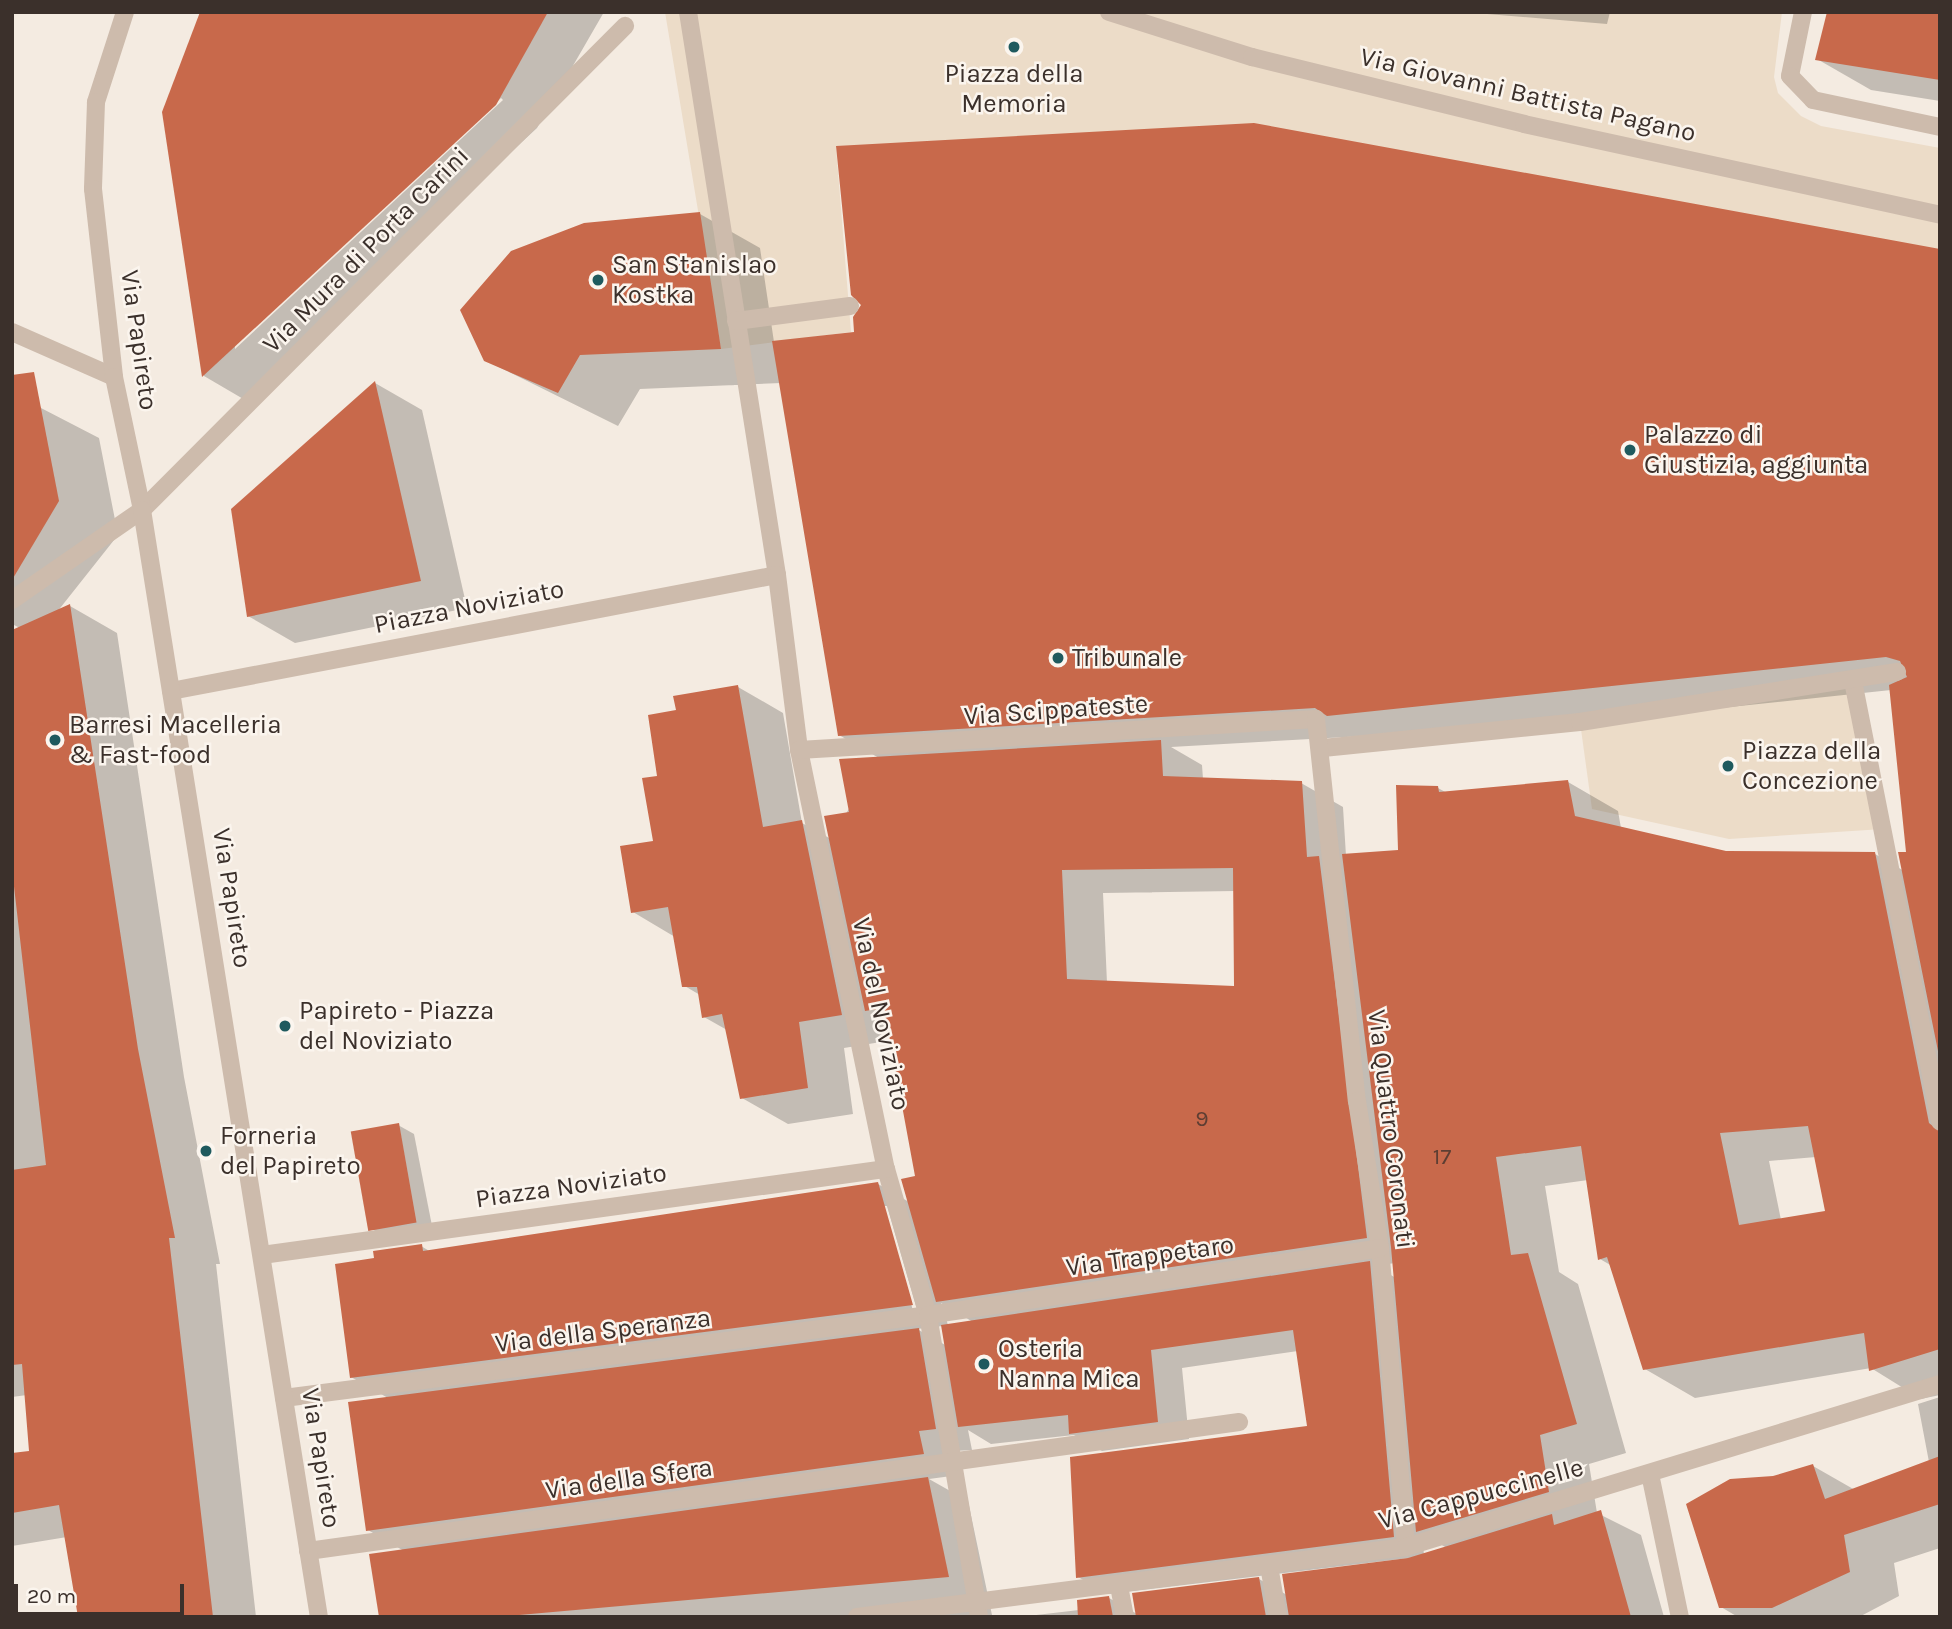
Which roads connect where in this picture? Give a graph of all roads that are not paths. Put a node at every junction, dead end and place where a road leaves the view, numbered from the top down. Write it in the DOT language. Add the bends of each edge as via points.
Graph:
graph roads {
  1 [pos="125,12"];
  2 [pos="688,12"];
  3 [pos="1109,12"];
  4 [pos="1803,12"];
  5 [pos="625,26"];
  6 [pos="1940,127"];
  7 [pos="1940,215"];
  8 [pos="850,306"];
  9 [pos="736,321"];
  10 [pos="12,331"];
  11 [pos="114,377"];
  12 [pos="142,510"];
  13 [pos="777,575"];
  14 [pos="12,600"];
  15 [pos="1897,672"];
  16 [pos="1853,681"];
  17 [pos="172,691"];
  18 [pos="1316,719"];
  19 [pos="1323,748"];
  20 [pos="799,750"];
  21 [pos="1940,1121"];
  22 [pos="886,1169"];
  23 [pos="1380,1248"];
  24 [pos="262,1255"];
  25 [pos="928,1315"];
  26 [pos="1940,1384"];
  27 [pos="284,1398"];
  28 [pos="1239,1422"];
  29 [pos="956,1460"];
  30 [pos="1650,1474"];
  31 [pos="1406,1547"];
  32 [pos="308,1551"];
  33 [pos="1269,1566"];
  34 [pos="1119,1586"];
  35 [pos="978,1611"];
  36 [pos="319,1617"];
  37 [pos="857,1617"];
  38 [pos="1125,1617"];
  39 [pos="1278,1617"];
  40 [pos="1680,1617"];
  1 -- 11 [label="street, Via Papireto" via="96,102 93,189"];
  2 -- 9 [label="street, Via del Noviziato"];
  3 -- 7 [label="street, Via Giovanni Battista Pagano" via="1252,57 1524,124"];
  4 -- 6 [label="street" via="1790,76 1813,100"];
  5 -- 12 [label="street, Via Mura di Porta Carini"];
  8 -- 9 [label="street"];
  9 -- 13 [label="street, Via del Noviziato"];
  10 -- 11 [label="street"];
  11 -- 12 [label="street, Via Papireto"];
  12 -- 14 [label="street, Via Mura di Porta Carini"];
  12 -- 17 [label="street, Via Papireto"];
  13 -- 17 [label="street, Piazza Noviziato"];
  13 -- 20 [label="street, Via del Noviziato"];
  15 -- 16 [label="street"];
  16 -- 19 [label="street" via="1580,722"];
  16 -- 21 [label="street"];
  17 -- 24 [label="street, Via Papireto"];
  18 -- 19 [label="street, Via Quattro Coronati"];
  18 -- 20 [label="street, Via Scippateste"];
  19 -- 23 [label="street, Via Quattro Coronati" via="1357,1101"];
  20 -- 22 [label="street, Via del Noviziato"];
  22 -- 24 [label="street, Piazza Noviziato"];
  22 -- 25 [label="street, Via del Noviziato"];
  23 -- 25 [label="street, Via Trappetaro"];
  23 -- 31 [label="street, Via Quattro Coronati"];
  24 -- 27 [label="street, Via Papireto"];
  25 -- 27 [label="street, Via della Speranza"];
  25 -- 29 [label="street, Via del Noviziato"];
  26 -- 30 [label="street, Via Cappuccinelle"];
  27 -- 32 [label="street, Via Papireto"];
  28 -- 29 [label="street, Via della Sfera"];
  29 -- 32 [label="street, Via della Sfera"];
  29 -- 35 [label="street, Via del Noviziato"];
  30 -- 31 [label="street, Via Cappuccinelle"];
  30 -- 40 [label="street"];
  31 -- 33 [label="street, Via Cappuccinelle"];
  32 -- 36 [label="street, Via Papireto"];
  33 -- 34 [label="street, Via Cappuccinelle"];
  33 -- 39 [label="street"];
  34 -- 35 [label="street, Via Cappuccinelle"];
  34 -- 38 [label="street"];
  35 -- 37 [label="street, Via Cappuccinelle"];
}
